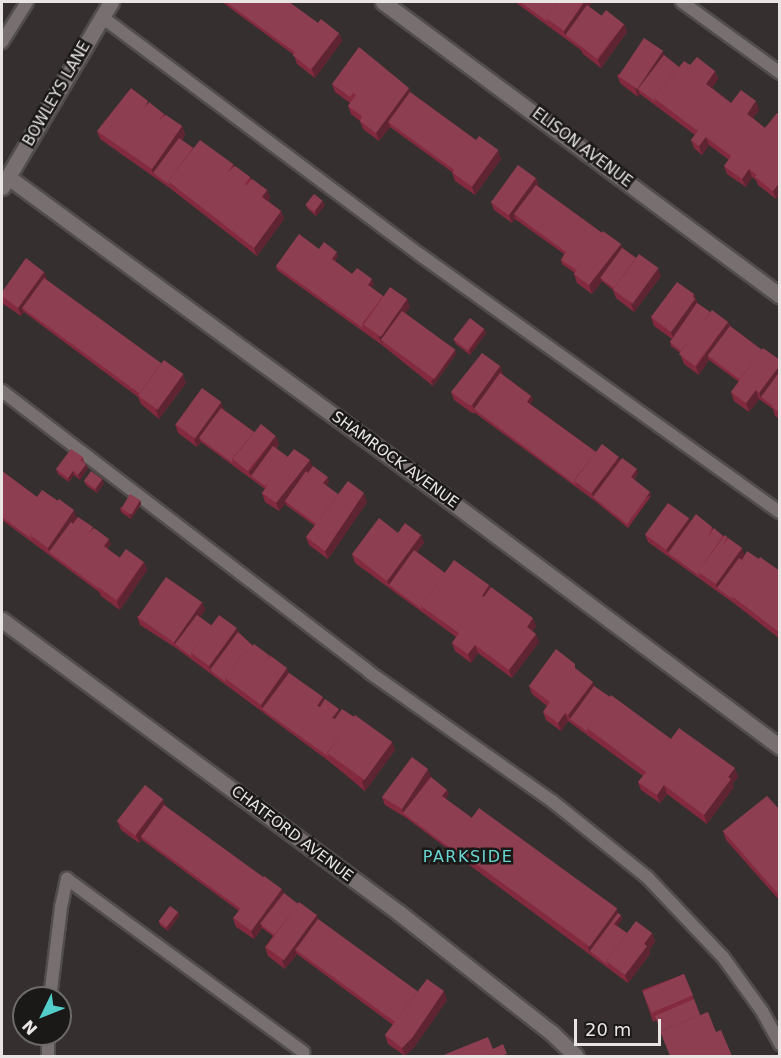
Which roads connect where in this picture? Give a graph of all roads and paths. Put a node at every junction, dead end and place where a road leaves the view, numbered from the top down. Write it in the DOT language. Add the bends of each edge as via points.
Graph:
graph roads {
  1 [pos="27,2"];
  2 [pos="111,2"];
  3 [pos="382,2"];
  4 [pos="682,2"];
  5 [pos="102,17"];
  6 [pos="2,42"];
  7 [pos="780,74"];
  8 [pos="5,182"];
  9 [pos="780,296"];
  10 [pos="2,391"];
  11 [pos="780,512"];
  12 [pos="2,620"];
  13 [pos="780,747"];
  14 [pos="51,986"];
  15 [pos="780,1044"];
  16 [pos="305,1054"];
  17 [pos="289,1056"];
  18 [pos="576,1056"];
  1 -- 6 [label="lane"];
  2 -- 5 [label="street, BOWLEYS LANE"];
  3 -- 9 [label="street, ELISON AVENUE"];
  4 -- 7 [label="lane"];
  5 -- 8 [label="street, BOWLEYS LANE"];
  5 -- 11 [label="lane" via="419,254"];
  8 -- 13 [label="street, SHAMROCK AVENUE" via="430,486"];
  10 -- 15 [label="lane" via="369,672 552,801 647,877 723,957 762,1011"];
  12 -- 18 [label="street, CHATFORD AVENUE" via="398,912"];
  14 -- 16 [label="lane" via="67,879"];
  16 -- 17 [label="lane"];
}
